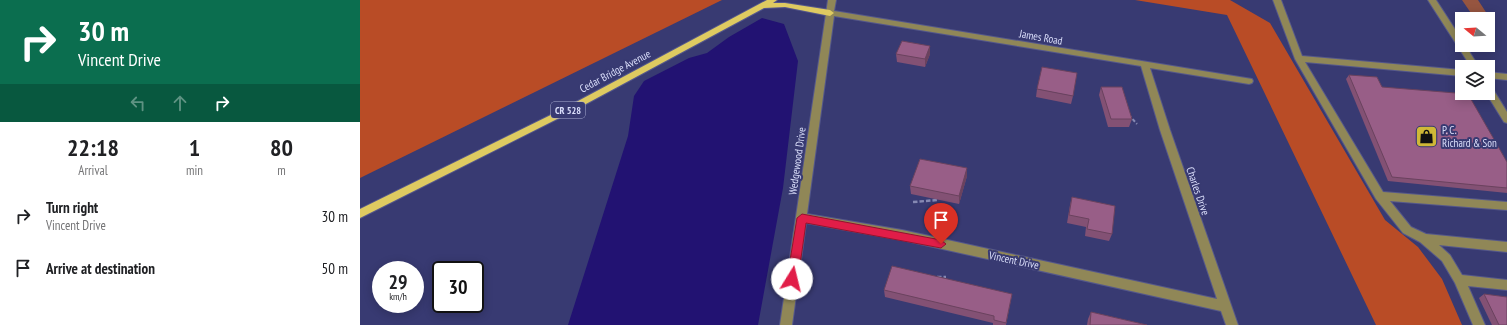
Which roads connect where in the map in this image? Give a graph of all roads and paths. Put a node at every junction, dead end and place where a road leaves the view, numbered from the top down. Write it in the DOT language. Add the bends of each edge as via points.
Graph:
graph roads {
  1 [pos="773,0"];
  2 [pos="832,0"];
  3 [pos="1277,0"];
  4 [pos="1432,0"];
  5 [pos="761,6"];
  6 [pos="830,13"];
  7 [pos="1299,59"];
  8 [pos="1471,60"];
  9 [pos="1145,65"];
  10 [pos="1455,72"];
  11 [pos="1495,76"];
  12 [pos="1507,77"];
  13 [pos="1249,81"];
  14 [pos="1495,100"];
  15 [pos="1126,111"];
  16 [pos="1507,120"];
  17 [pos="1136,124"];
  18 [pos="1380,196"];
  19 [pos="938,200"];
  20 [pos="913,202"];
  21 [pos="1507,206"];
  22 [pos="360,214"];
  23 [pos="802,218"];
  24 [pos="1424,239"];
  25 [pos="1507,247"];
  26 [pos="946,277"];
  27 [pos="933,278"];
  28 [pos="1459,280"];
  29 [pos="1507,285"];
  30 [pos="1225,306"];
  31 [pos="786,325"];
  32 [pos="1232,325"];
  33 [pos="1479,325"];
  1 -- 5 [label="main road, Cedar Bridge Avenue / CR 528"];
  2 -- 6 [label="street, Wedgewood Drive"];
  3 -- 7 [label="street"];
  4 -- 8 [label="street"];
  5 -- 6 [label="main road" via="785,5"];
  5 -- 22 [label="main road, Cedar Bridge Avenue / CR 528" via="568,110"];
  6 -- 9 [label="street, James Road"];
  6 -- 23 [label="street, Wedgewood Drive"];
  7 -- 10 [label="street"];
  7 -- 18 [label="street"];
  9 -- 13 [label="street, James Road"];
  9 -- 30 [label="street, Charles Drive"];
  11 -- 12 [label="street"];
  14 -- 16 [label="street"];
  15 -- 17 [label="path"];
  18 -- 21 [label="street"];
  18 -- 24 [label="street" via="1407,230"];
  19 -- 20 [label="path"];
  23 -- 30 [label="street, Vincent Drive" via="902,236"];
  23 -- 31 [label="street, Wedgewood Drive"];
  24 -- 25 [label="street"];
  24 -- 28 [label="street" via="1446,258"];
  26 -- 27 [label="path"];
  28 -- 29 [label="street"];
  28 -- 33 [label="street"];
  30 -- 32 [label="street, Charles Drive"];
}
